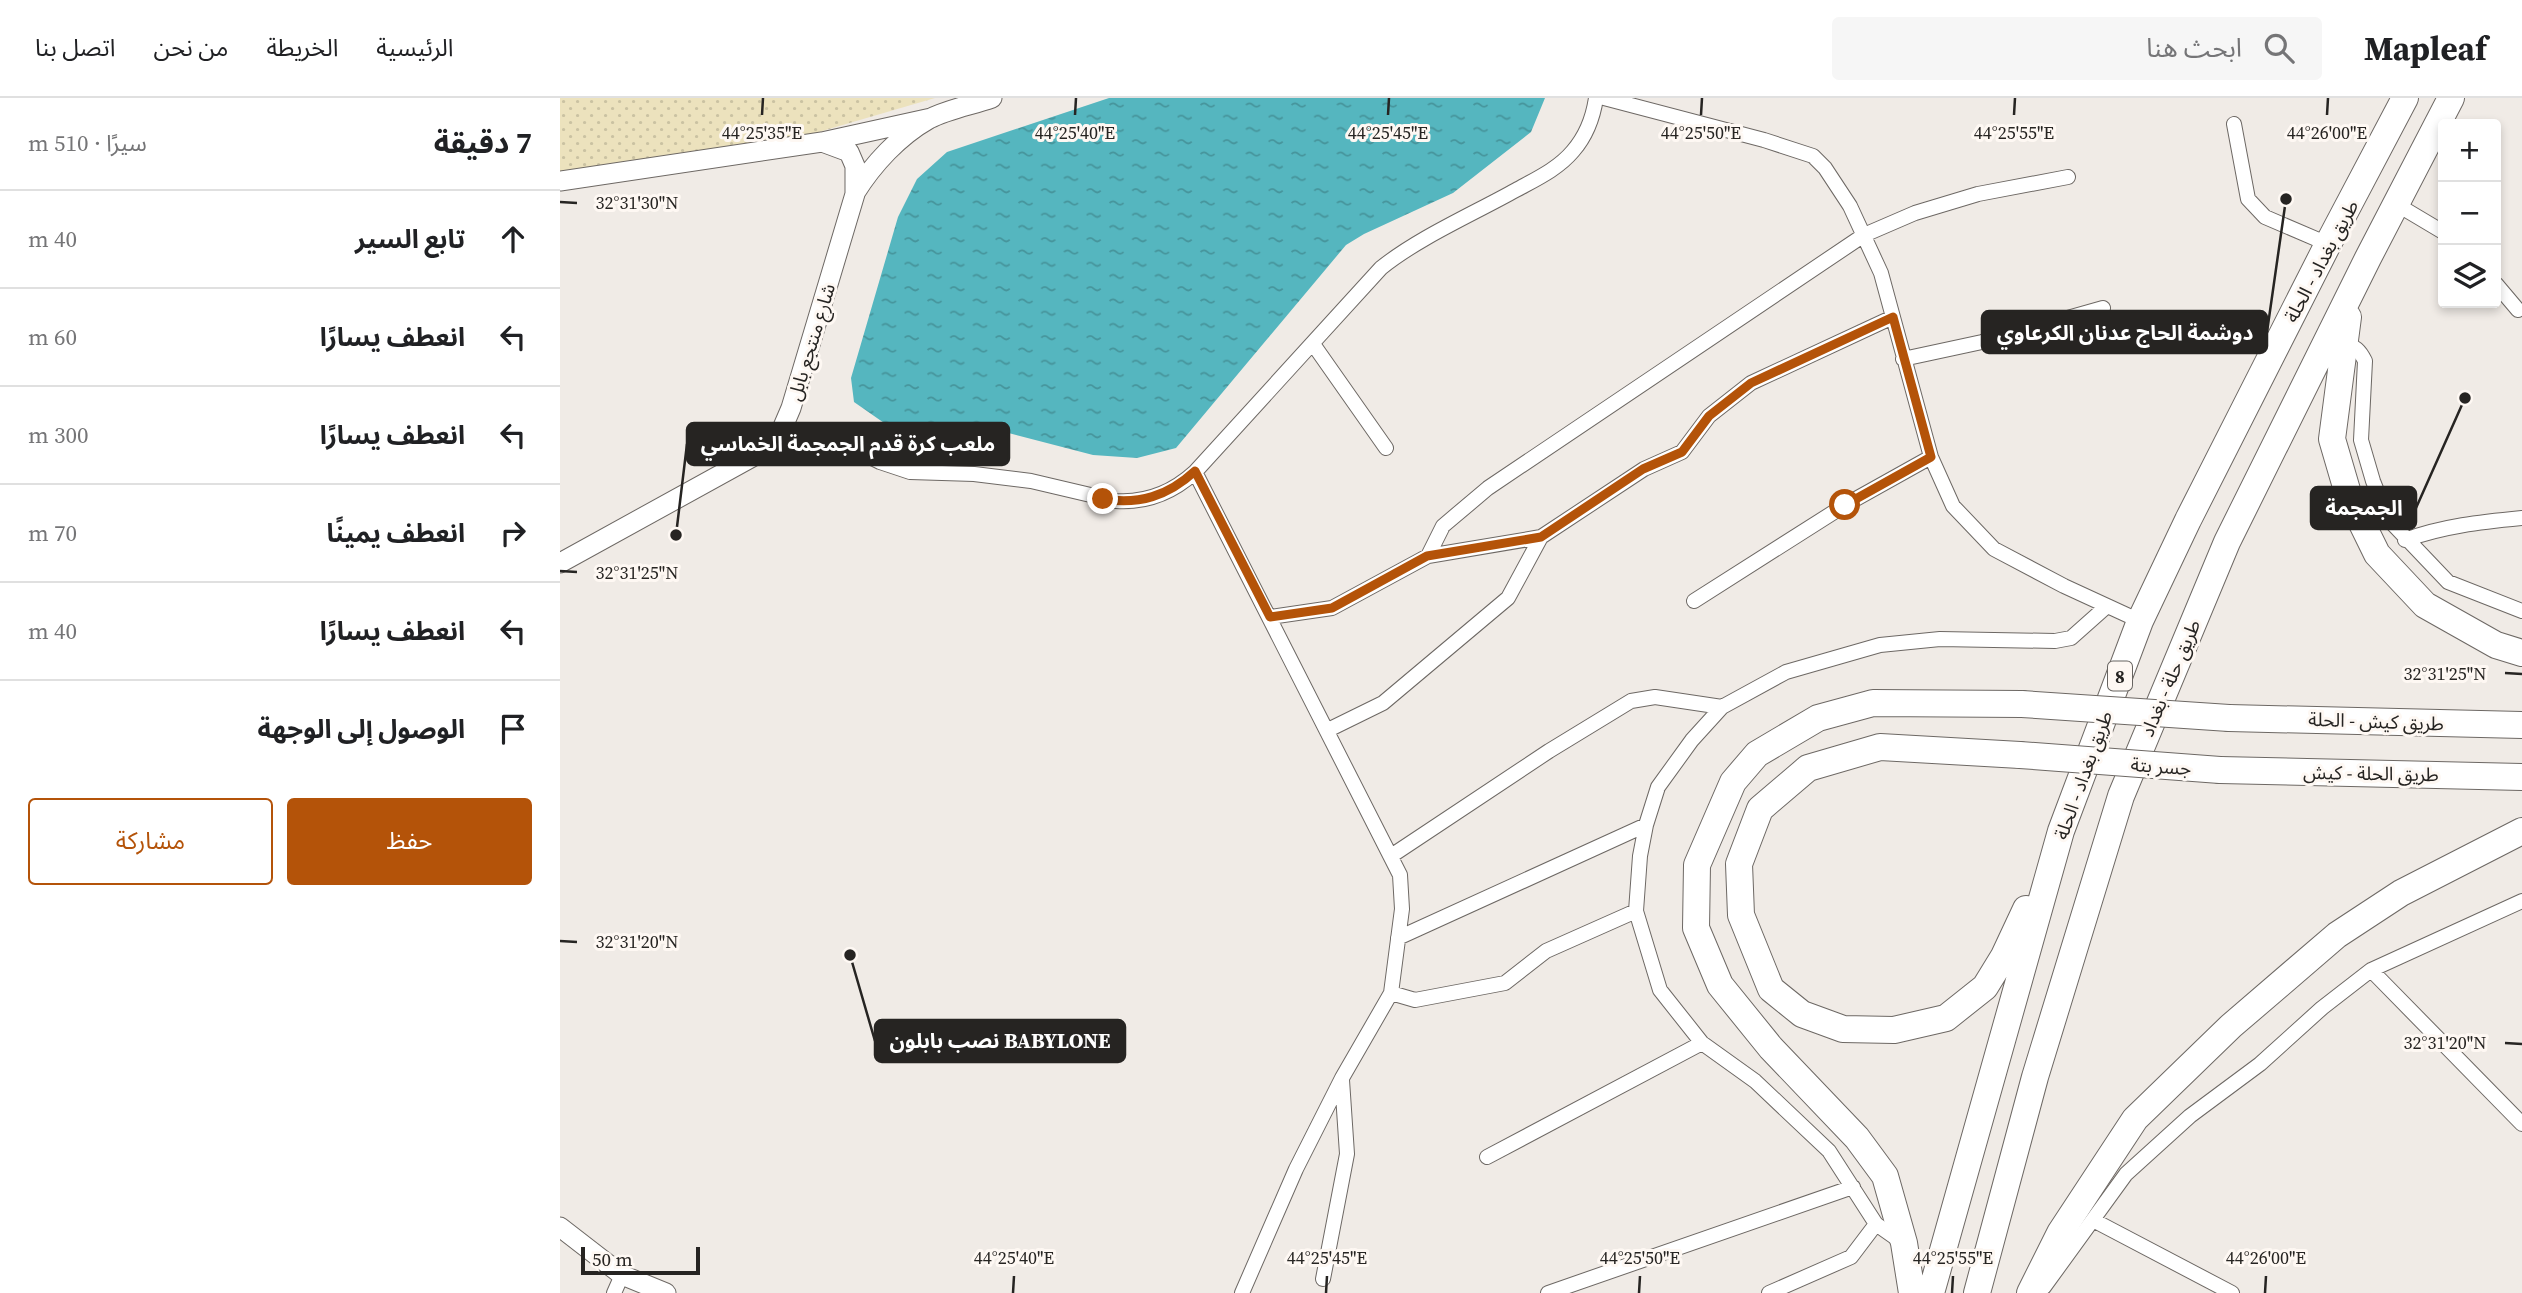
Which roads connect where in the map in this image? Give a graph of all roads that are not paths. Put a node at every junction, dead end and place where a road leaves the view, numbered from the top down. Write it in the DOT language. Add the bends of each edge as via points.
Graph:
graph roads {
  1 [pos="992,98"];
  2 [pos="1596,98"];
  3 [pos="1604,98"];
  4 [pos="2405,98"];
  5 [pos="2451,98"];
  6 [pos="931,118"];
  7 [pos="2234,124"];
  8 [pos="822,142"];
  9 [pos="2068,177"];
  10 [pos="560,181"];
  11 [pos="855,194"];
  12 [pos="2354,197"];
  13 [pos="2394,209"];
  14 [pos="2438,230"];
  15 [pos="1864,235"];
  16 [pos="2327,245"];
  17 [pos="2366,262"];
  18 [pos="2501,290"];
  19 [pos="2352,291"];
  20 [pos="2103,308"];
  21 [pos="2518,310"];
  22 [pos="1893,317"];
  23 [pos="1313,344"];
  24 [pos="2343,344"];
  25 [pos="1903,359"];
  26 [pos="782,429"];
  27 [pos="1386,448"];
  28 [pos="1931,457"];
  29 [pos="1195,471"];
  30 [pos="2522,518"];
  31 [pos="1541,537"];
  32 [pos="2405,540"];
  33 [pos="1427,556"];
  34 [pos="560,563"];
  35 [pos="1694,601"];
  36 [pos="2107,606"];
  37 [pos="2522,611"];
  38 [pos="1270,617"];
  39 [pos="2140,621"];
  40 [pos="2522,653"];
  41 [pos="1722,707"];
  42 [pos="2522,725"];
  43 [pos="1328,730"];
  44 [pos="2220,770"];
  45 [pos="2522,776"];
  46 [pos="1646,825"];
  47 [pos="2062,831"];
  48 [pos="2522,831"];
  49 [pos="1391,856"];
  50 [pos="2522,901"];
  51 [pos="1636,911"];
  52 [pos="1398,938"];
  53 [pos="2371,970"];
  54 [pos="1391,993"];
  55 [pos="1702,1043"];
  56 [pos="1342,1078"];
  57 [pos="2522,1124"];
  58 [pos="1487,1157"];
  59 [pos="1853,1187"];
  60 [pos="2093,1220"];
  61 [pos="1876,1224"];
  62 [pos="560,1227"];
  63 [pos="1904,1243"];
  64 [pos="1323,1279"];
  65 [pos="618,1284"];
  66 [pos="666,1293"];
  67 [pos="1242,1293"];
  68 [pos="1548,1293"];
  69 [pos="1769,1293"];
  70 [pos="1912,1293"];
  71 [pos="1931,1293"];
  72 [pos="1977,1293"];
  73 [pos="2030,1293"];
  74 [pos="2040,1293"];
  75 [pos="2232,1293"];
  1 -- 6 [label="street"];
  2 -- 23 [label="street" via="1586,132 1563,162 1393,258"];
  3 -- 15 [label="street" via="1813,156 1850,206"];
  4 -- 12 [label="highway, طريق بغداد - الحلة / 8"];
  5 -- 13 [label="highway, طريق حلة - بغداد"];
  6 -- 8 [label="street"];
  6 -- 11 [label="street" via="891,149"];
  7 -- 16 [label="street" via="2248,199 2265,217"];
  8 -- 10 [label="street"];
  8 -- 11 [label="street, شارع منتجع بابل" via="849,152 855,166"];
  9 -- 15 [label="street" via="1978,194"];
  11 -- 26 [label="street, شارع منتجع بابل"];
  12 -- 13 [label="highway" via="2369,213"];
  12 -- 16 [label="highway, طريق بغداد - الحلة / 8"];
  13 -- 14 [label="street"];
  13 -- 17 [label="highway, طريق حلة - بغداد"];
  15 -- 22 [label="street"];
  15 -- 33 [label="street" via="1488,488 1443,526"];
  16 -- 17 [label="highway" via="2349,246"];
  16 -- 39 [label="highway, طريق بغداد - الحلة / 8"];
  17 -- 19 [label="highway, طريق حلة - بغداد"];
  18 -- 21 [label="street"];
  19 -- 24 [label="highway"];
  19 -- 72 [label="highway, طريق حلة - بغداد" via="2227,542 2122,796 2035,1077"];
  20 -- 25 [label="street"];
  22 -- 25 [label="street"];
  22 -- 31 [label="street" via="1751,383 1709,416 1682,452 1643,469"];
  23 -- 27 [label="street"];
  23 -- 29 [label="street"];
  24 -- 32 [label="street" via="2360,351 2365,361 2361,440 2388,519"];
  24 -- 40 [label="highway" via="2332,439 2348,497 2377,554 2425,605 2496,645"];
  25 -- 28 [label="street"];
  26 -- 29 [label="street" via="834,439 880,463 911,471 1031,481 1116,501 1157,496"];
  26 -- 34 [label="street, شارع منتجع بابل" via="756,455"];
  28 -- 35 [label="street" via="1845,505"];
  28 -- 36 [label="street" via="1954,506 1994,549"];
  29 -- 38 [label="street"];
  30 -- 32 [label="street" via="2433,530"];
  31 -- 33 [label="street"];
  31 -- 43 [label="street" via="1508,598 1383,703"];
  32 -- 37 [label="street" via="2448,582"];
  33 -- 38 [label="street" via="1332,608"];
  36 -- 39 [label="street"];
  36 -- 41 [label="street" via="2071,638 1940,639 1880,645 1786,672"];
  38 -- 43 [label="street"];
  39 -- 47 [label="highway, طريق بغداد - الحلة / 8"];
  41 -- 46 [label="street" via="1658,787"];
  41 -- 49 [label="street" via="1655,697 1631,701"];
  42 -- 63 [label="highway, طريق كيش - الحلة, bridge" via="2230,718 2022,704 1873,703 1818,718 1757,754 1733,782 1697,865 1696,928 1720,985 1771,1048 1857,1138 1885,1176"];
  43 -- 49 [label="street"];
  44 -- 45 [label="highway, طريق الحلة - كيش"];
  44 -- 47 [label="highway, جسر بتة, bridge" via="1880,747 1808,768 1760,809 1739,864 1741,915 1771,989 1801,1014 1843,1029 1894,1030 1946,1018 1986,987"];
  46 -- 51 [label="street"];
  46 -- 52 [label="street"];
  47 -- 71 [label="highway, طريق بغداد - الحلة / 8"];
  48 -- 73 [label="highway" via="2401,893 2337,935 2231,1026 2135,1119 2060,1233"];
  49 -- 52 [label="street" via="1400,875"];
  50 -- 53 [label="street"];
  51 -- 54 [label="street" via="1546,951 1505,983 1415,1000"];
  51 -- 55 [label="street" via="1660,990"];
  52 -- 54 [label="street"];
  53 -- 57 [label="street"];
  53 -- 60 [label="street" via="2190,1116 2126,1174"];
  54 -- 56 [label="street"];
  55 -- 58 [label="street"];
  55 -- 59 [label="street" via="1755,1081 1829,1151"];
  56 -- 64 [label="street" via="1347,1154"];
  56 -- 67 [label="street"];
  59 -- 61 [label="street"];
  59 -- 68 [label="street"];
  60 -- 74 [label="street"];
  60 -- 75 [label="street"];
  61 -- 63 [label="street"];
  61 -- 69 [label="street" via="1851,1257"];
  62 -- 65 [label="street"];
  63 -- 70 [label="highway"];
  65 -- 66 [label="street"];
}
